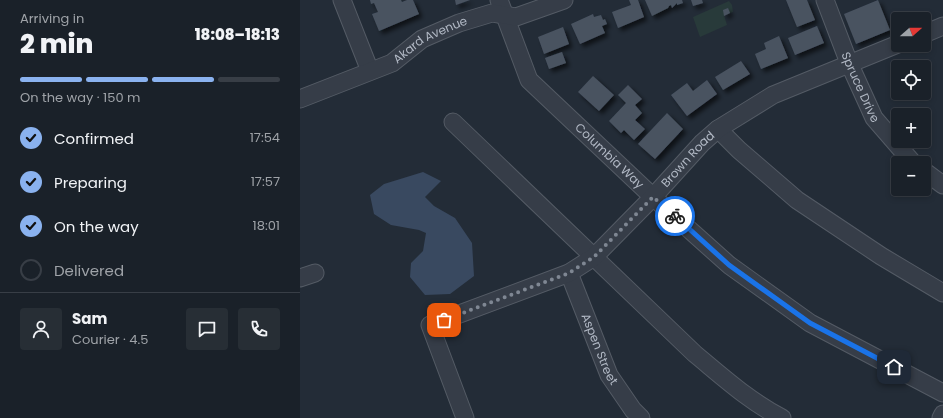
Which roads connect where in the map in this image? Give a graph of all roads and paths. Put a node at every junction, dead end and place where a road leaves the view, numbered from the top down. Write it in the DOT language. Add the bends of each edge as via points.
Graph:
graph roads {
  1 [pos="342,0"];
  2 [pos="564,0"];
  3 [pos="825,0"];
  4 [pos="502,7"];
  5 [pos="943,26"];
  6 [pos="931,31"];
  7 [pos="891,47"];
  8 [pos="849,63"];
  9 [pos="370,71"];
  10 [pos="300,99"];
  11 [pos="453,122"];
  12 [pos="718,129"];
  13 [pos="907,156"];
  14 [pos="931,176"];
  15 [pos="943,185"];
  16 [pos="653,197"];
  17 [pos="594,257"];
  18 [pos="569,273"];
  19 [pos="943,293"];
  20 [pos="943,393"];
  21 [pos="943,414"];
  22 [pos="465,418"];
  23 [pos="641,418"];
  24 [pos="782,418"];
  25 [pos="941,418"];
  1 -- 9 [label="street"];
  2 -- 4 [label="street, Akard Avenue" via="516,17"];
  3 -- 8 [label="street, Spruce Drive"];
  4 -- 9 [label="street, Akard Avenue" via="422,39 392,63"];
  4 -- 16 [label="street, Columbia Way" via="529,80"];
  5 -- 6 [label="street"];
  7 -- 8 [label="street, Brown Road"];
  8 -- 12 [label="street, Brown Road" via="773,95"];
  8 -- 13 [label="street, Spruce Drive" via="874,118"];
  9 -- 10 [label="street, Akard Avenue"];
  11 -- 17 [label="street"];
  12 -- 16 [label="street, Brown Road"];
  12 -- 19 [label="street" via="797,200 881,256"];
  14 -- 15 [label="street"];
  16 -- 17 [label="street, Brown Road"];
  16 -- 20 [label="street, Columbia Way" via="729,265 810,323"];
  17 -- 18 [label="street, Brown Road"];
  17 -- 24 [label="street" via="701,359 736,388"];
  18 -- 22 [label="street, Brown Road" via="430,325"];
  18 -- 23 [label="street, Aspen Street" via="609,375"];
  21 -- 25 [label="street"];
}
